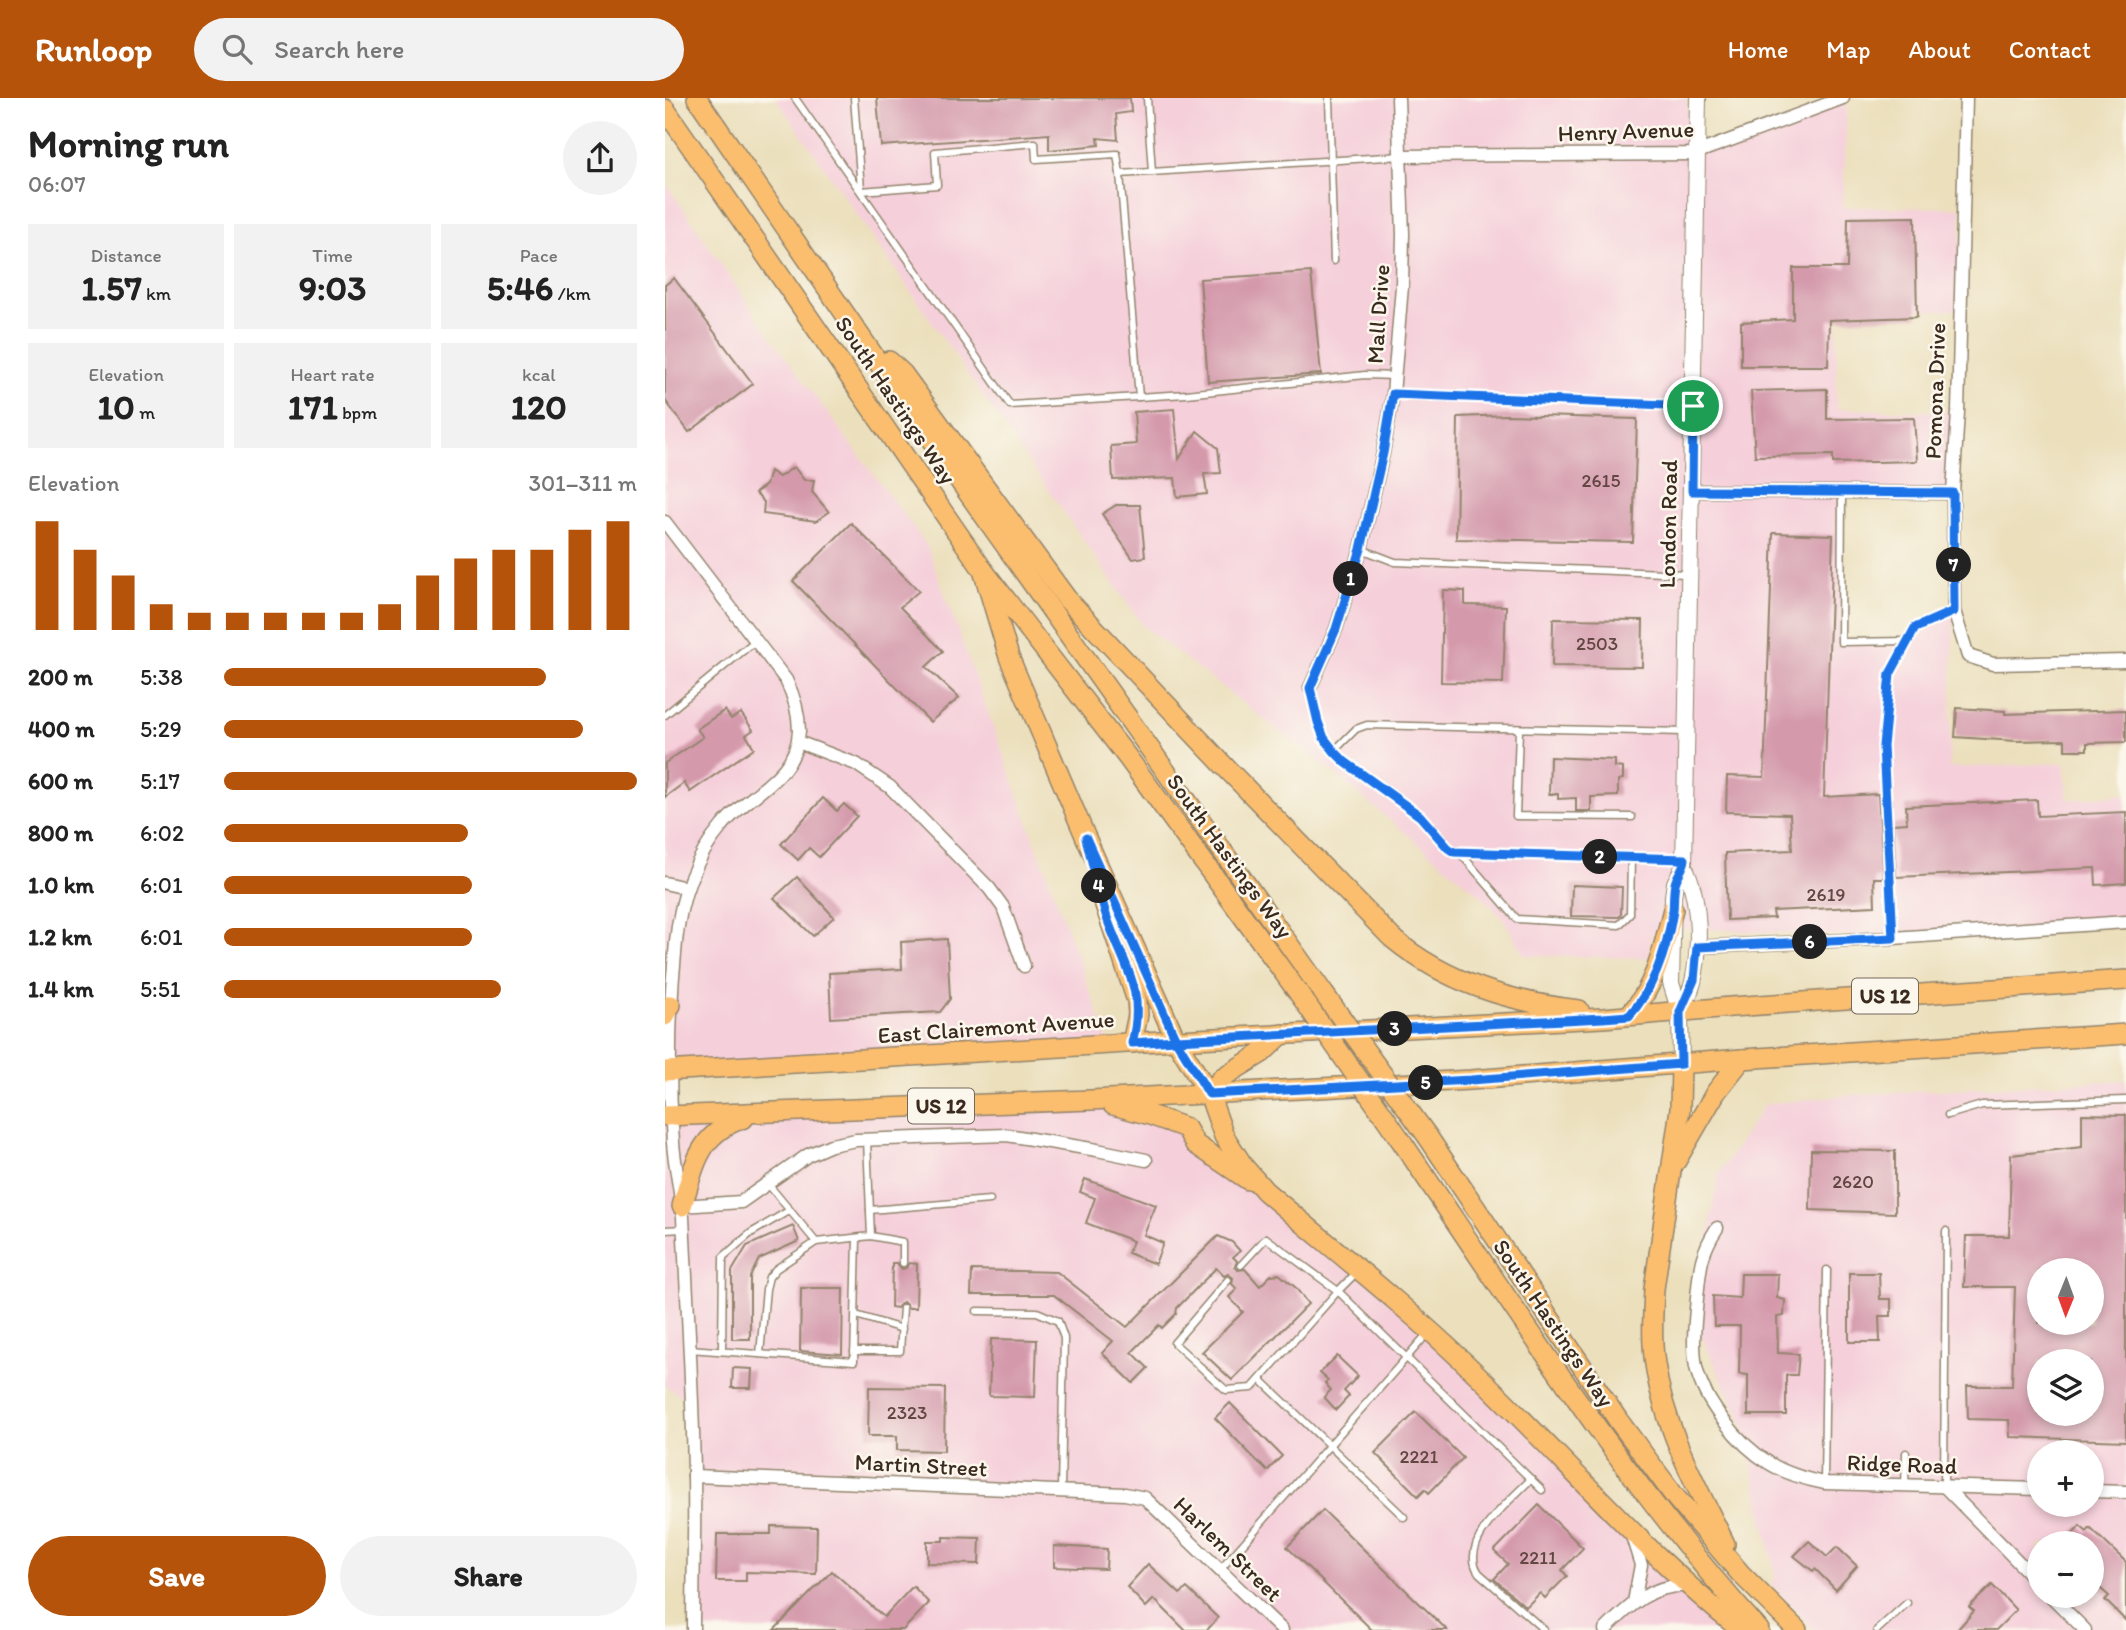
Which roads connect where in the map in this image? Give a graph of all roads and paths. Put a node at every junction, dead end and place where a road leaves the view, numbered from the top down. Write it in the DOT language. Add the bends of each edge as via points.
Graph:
graph roads {
  1 [pos="697,98"];
  2 [pos="795,98"];
  3 [pos="854,98"];
  4 [pos="1147,98"];
  5 [pos="1329,98"];
  6 [pos="1398,98"];
  7 [pos="1698,98"];
  8 [pos="1843,98"];
  9 [pos="1966,98"];
  10 [pos="665,109"];
  11 [pos="1698,152"];
  12 [pos="1401,156"];
  13 [pos="1332,160"];
  14 [pos="1152,172"];
  15 [pos="1120,174"];
  16 [pos="861,191"];
  17 [pos="1334,261"];
  18 [pos="855,328"];
  19 [pos="1395,376"];
  20 [pos="1393,394"];
  21 [pos="1139,397"];
  22 [pos="1693,406"];
  23 [pos="1692,491"];
  24 [pos="1842,492"];
  25 [pos="1953,493"];
  26 [pos="665,522"];
  27 [pos="1361,549"];
  28 [pos="983,570"];
  29 [pos="1690,574"];
  30 [pos="1954,611"];
  31 [pos="1908,640"];
  32 [pos="755,641"];
  33 [pos="2126,662"];
  34 [pos="1310,688"];
  35 [pos="665,715"];
  36 [pos="1519,730"];
  37 [pos="1687,732"];
  38 [pos="798,742"];
  39 [pos="1334,751"];
  40 [pos="1632,817"];
  41 [pos="1086,838"];
  42 [pos="1461,853"];
  43 [pos="1631,858"];
  44 [pos="1684,862"];
  45 [pos="665,883"];
  46 [pos="686,888"];
  47 [pos="1673,909"];
  48 [pos="2126,922"];
  49 [pos="1893,938"];
  50 [pos="1697,947"];
  51 [pos="1024,966"];
  52 [pos="2126,980"];
  53 [pos="668,999"];
  54 [pos="1680,1012"];
  55 [pos="1629,1016"];
  56 [pos="1282,1034"];
  57 [pos="2126,1034"];
  58 [pos="1176,1040"];
  59 [pos="1132,1043"];
  60 [pos="1742,1059"];
  61 [pos="1681,1064"];
  62 [pos="668,1071"];
  63 [pos="1209,1094"];
  64 [pos="1091,1100"];
  65 [pos="2126,1100"];
  66 [pos="760,1112"];
  67 [pos="1948,1115"];
  68 [pos="669,1116"];
  69 [pos="867,1139"];
  70 [pos="1146,1160"];
  71 [pos="1673,1166"];
  72 [pos="767,1183"];
  73 [pos="1265,1191"];
  74 [pos="990,1200"];
  75 [pos="682,1206"];
  76 [pos="790,1210"];
  77 [pos="870,1210"];
  78 [pos="1717,1228"];
  79 [pos="683,1229"];
  80 [pos="665,1230"];
  81 [pos="1946,1231"];
  82 [pos="871,1236"];
  83 [pos="857,1238"];
  84 [pos="816,1242"];
  85 [pos="903,1263"];
  86 [pos="1241,1265"];
  87 [pos="1359,1270"];
  88 [pos="1827,1270"];
  89 [pos="1228,1280"];
  90 [pos="1338,1291"];
  91 [pos="903,1308"];
  92 [pos="977,1311"];
  93 [pos="856,1315"];
  94 [pos="902,1329"];
  95 [pos="1429,1332"];
  96 [pos="689,1349"];
  97 [pos="855,1351"];
  98 [pos="722,1352"];
  99 [pos="760,1354"];
  100 [pos="1408,1357"];
  101 [pos="1261,1380"];
  102 [pos="1328,1447"];
  103 [pos="1906,1453"];
  104 [pos="694,1476"];
  105 [pos="1531,1479"];
  106 [pos="1824,1483"];
  107 [pos="1905,1486"];
  108 [pos="1944,1486"];
  109 [pos="2027,1489"];
  110 [pos="1542,1490"];
  111 [pos="2104,1491"];
  112 [pos="2126,1492"];
  113 [pos="1061,1493"];
  114 [pos="1145,1498"];
  115 [pos="1403,1517"];
  116 [pos="1629,1530"];
  117 [pos="1220,1570"];
  118 [pos="2027,1571"];
  119 [pos="1740,1573"];
  120 [pos="1689,1586"];
  121 [pos="1634,1602"];
  122 [pos="1907,1603"];
  123 [pos="2063,1608"];
  124 [pos="693,1630"];
  125 [pos="1282,1630"];
  126 [pos="1544,1630"];
  127 [pos="1605,1630"];
  128 [pos="1741,1630"];
  129 [pos="1759,1630"];
  130 [pos="1797,1630"];
  131 [pos="1877,1630"];
  132 [pos="2085,1630"];
  1 -- 18 [label="main road, South Hastings Way"];
  2 -- 16 [label="lane"];
  3 -- 16 [label="lane"];
  4 -- 14 [label="lane"];
  5 -- 13 [label="lane"];
  6 -- 12 [label="street, Mall Drive"];
  7 -- 11 [label="street, London Road"];
  8 -- 11 [label="street, Henry Avenue"];
  9 -- 25 [label="street, Pomona Drive"];
  10 -- 28 [label="main road, South Hastings Way"];
  11 -- 12 [label="street, Henry Avenue"];
  11 -- 22 [label="street, London Road"];
  12 -- 13 [label="lane"];
  12 -- 19 [label="street, Mall Drive" via="1402,286"];
  13 -- 14 [label="lane"];
  13 -- 17 [label="lane"];
  14 -- 15 [label="lane"];
  15 -- 16 [label="lane" via="1117,154 1036,159 1035,143 935,152 937,185"];
  15 -- 21 [label="lane"];
  16 -- 21 [label="lane" via="1010,405"];
  18 -- 55 [label="main road" via="903,374 1086,621 1392,938 1437,970 1496,994"];
  18 -- 119 [label="main road, South Hastings Way, bridge" via="961,484 1428,1137 1618,1420"];
  19 -- 20 [label="street, Mall Drive"];
  19 -- 21 [label="lane"];
  20 -- 22 [label="lane"];
  20 -- 27 [label="street, Mall Drive"];
  22 -- 23 [label="street, London Road"];
  23 -- 24 [label="street"];
  23 -- 29 [label="street, London Road"];
  24 -- 25 [label="street"];
  24 -- 31 [label="lane" via="1841,642"];
  25 -- 30 [label="street, Pomona Drive"];
  26 -- 32 [label="street"];
  27 -- 29 [label="lane" via="1395,562"];
  27 -- 34 [label="street, Mall Drive" via="1336,629"];
  28 -- 41 [label="main road" via="1010,657"];
  28 -- 129 [label="main road, South Hastings Way, bridge" via="1128,758 1300,995 1604,1439"];
  29 -- 37 [label="street, London Road"];
  30 -- 31 [label="lane" via="1915,628"];
  30 -- 33 [label="street, Pomona Drive" via="1968,656 1993,664"];
  31 -- 49 [label="lane" via="1890,674 1883,746"];
  32 -- 35 [label="lane"];
  32 -- 38 [label="street" via="791,690 798,713"];
  34 -- 39 [label="lane" via="1324,738"];
  36 -- 37 [label="lane"];
  36 -- 39 [label="lane" via="1367,725 1356,729"];
  36 -- 40 [label="lane" via="1517,816"];
  37 -- 44 [label="street, London Road"];
  38 -- 46 [label="street" via="784,771 715,833"];
  38 -- 51 [label="street" via="856,764 890,787 989,888 1007,916"];
  39 -- 42 [label="lane" via="1420,816 1448,848"];
  41 -- 58 [label="main road"];
  41 -- 59 [label="main road" via="1107,917 1133,982 1138,1014"];
  42 -- 43 [label="lane"];
  42 -- 43 [label="lane" via="1517,919 1619,925 1630,914"];
  43 -- 44 [label="lane"];
  44 -- 47 [label="street, London Road" via="1675,883"];
  44 -- 50 [label="street, London Road" via="1697,899"];
  45 -- 46 [label="street"];
  46 -- 53 [label="street"];
  47 -- 54 [label="street, London Road" via="1671,982"];
  47 -- 55 [label="main road" via="1655,976"];
  48 -- 49 [label="street"];
  49 -- 50 [label="street"];
  50 -- 54 [label="street, London Road" via="1694,980"];
  52 -- 54 [label="main road, East Clairemont Avenue / US 12"];
  53 -- 62 [label="street"];
  54 -- 55 [label="main road, East Clairemont Avenue / US 12"];
  54 -- 61 [label="street, London Road"];
  55 -- 56 [label="main road, East Clairemont Avenue / US 12"];
  56 -- 58 [label="main road, East Clairemont Avenue / US 12"];
  56 -- 63 [label="main road" via="1262,1053 1223,1077"];
  57 -- 60 [label="main road, US 12"];
  58 -- 59 [label="main road, East Clairemont Avenue / US 12"];
  58 -- 63 [label="main road"];
  59 -- 62 [label="main road, East Clairemont Avenue / US 12"];
  60 -- 61 [label="main road, US 12"];
  60 -- 71 [label="main road" via="1717,1091"];
  61 -- 63 [label="main road, US 12"];
  61 -- 71 [label="main road"];
  62 -- 68 [label="street"];
  63 -- 64 [label="main road, US 12"];
  63 -- 73 [label="main road" via="1224,1136"];
  64 -- 66 [label="main road, US 12"];
  64 -- 73 [label="main road" via="1186,1128 1195,1144"];
  65 -- 67 [label="lane" via="1982,1105"];
  66 -- 68 [label="main road, US 12"];
  66 -- 75 [label="main road" via="712,1135 699,1156"];
  68 -- 75 [label="street"];
  69 -- 70 [label="street" via="1007,1135"];
  69 -- 72 [label="street" via="821,1149"];
  69 -- 77 [label="lane"];
  71 -- 119 [label="main road" via="1654,1289 1655,1363 1663,1401 1693,1480"];
  72 -- 75 [label="street" via="733,1204"];
  72 -- 76 [label="lane"];
  73 -- 87 [label="main road"];
  74 -- 77 [label="lane"];
  75 -- 79 [label="street"];
  76 -- 84 [label="lane"];
  76 -- 98 [label="lane" via="751,1233 723,1257"];
  77 -- 82 [label="lane"];
  78 -- 106 [label="street, Ridge Road" via="1702,1256 1695,1323 1697,1369 1705,1390 1724,1422 1767,1462"];
  79 -- 80 [label="lane"];
  79 -- 96 [label="street"];
  81 -- 108 [label="lane"];
  82 -- 83 [label="lane"];
  82 -- 85 [label="lane" via="904,1242"];
  83 -- 84 [label="lane"];
  83 -- 93 [label="lane"];
  84 -- 99 [label="lane" via="769,1277"];
  86 -- 90 [label="lane" via="1266,1238"];
  87 -- 90 [label="lane"];
  87 -- 95 [label="main road"];
  88 -- 106 [label="lane"];
  89 -- 101 [label="lane" via="1174,1343 1226,1390 1252,1388"];
  90 -- 100 [label="lane"];
  90 -- 101 [label="lane"];
  91 -- 94 [label="lane"];
  92 -- 113 [label="lane" via="1037,1312 1058,1321 1064,1338"];
  93 -- 94 [label="lane"];
  93 -- 97 [label="lane"];
  94 -- 97 [label="lane" via="900,1351"];
  95 -- 100 [label="lane"];
  95 -- 116 [label="main road" via="1467,1364"];
  96 -- 98 [label="lane"];
  96 -- 104 [label="street"];
  97 -- 99 [label="lane" via="854,1361"];
  98 -- 99 [label="lane"];
  100 -- 102 [label="lane"];
  100 -- 105 [label="lane"];
  101 -- 102 [label="lane"];
  102 -- 115 [label="lane"];
  102 -- 117 [label="lane"];
  103 -- 107 [label="lane"];
  104 -- 113 [label="street, Martin Street"];
  104 -- 124 [label="street"];
  105 -- 110 [label="lane"];
  105 -- 126 [label="lane" via="1480,1534 1475,1563 1479,1573"];
  106 -- 107 [label="street, Ridge Road"];
  107 -- 108 [label="street, Ridge Road"];
  108 -- 109 [label="street, Ridge Road"];
  108 -- 118 [label="street"];
  111 -- 112 [label="street"];
  113 -- 114 [label="street, Martin Street"];
  114 -- 117 [label="street, Harlem Street"];
  116 -- 120 [label="main road"];
  116 -- 121 [label="street" via="1641,1565"];
  117 -- 125 [label="street, Harlem Street"];
  119 -- 130 [label="main road"];
  120 -- 121 [label="street" via="1666,1587"];
  120 -- 128 [label="main road"];
  121 -- 127 [label="street"];
  122 -- 131 [label="lane"];
  123 -- 132 [label="street"];
}
